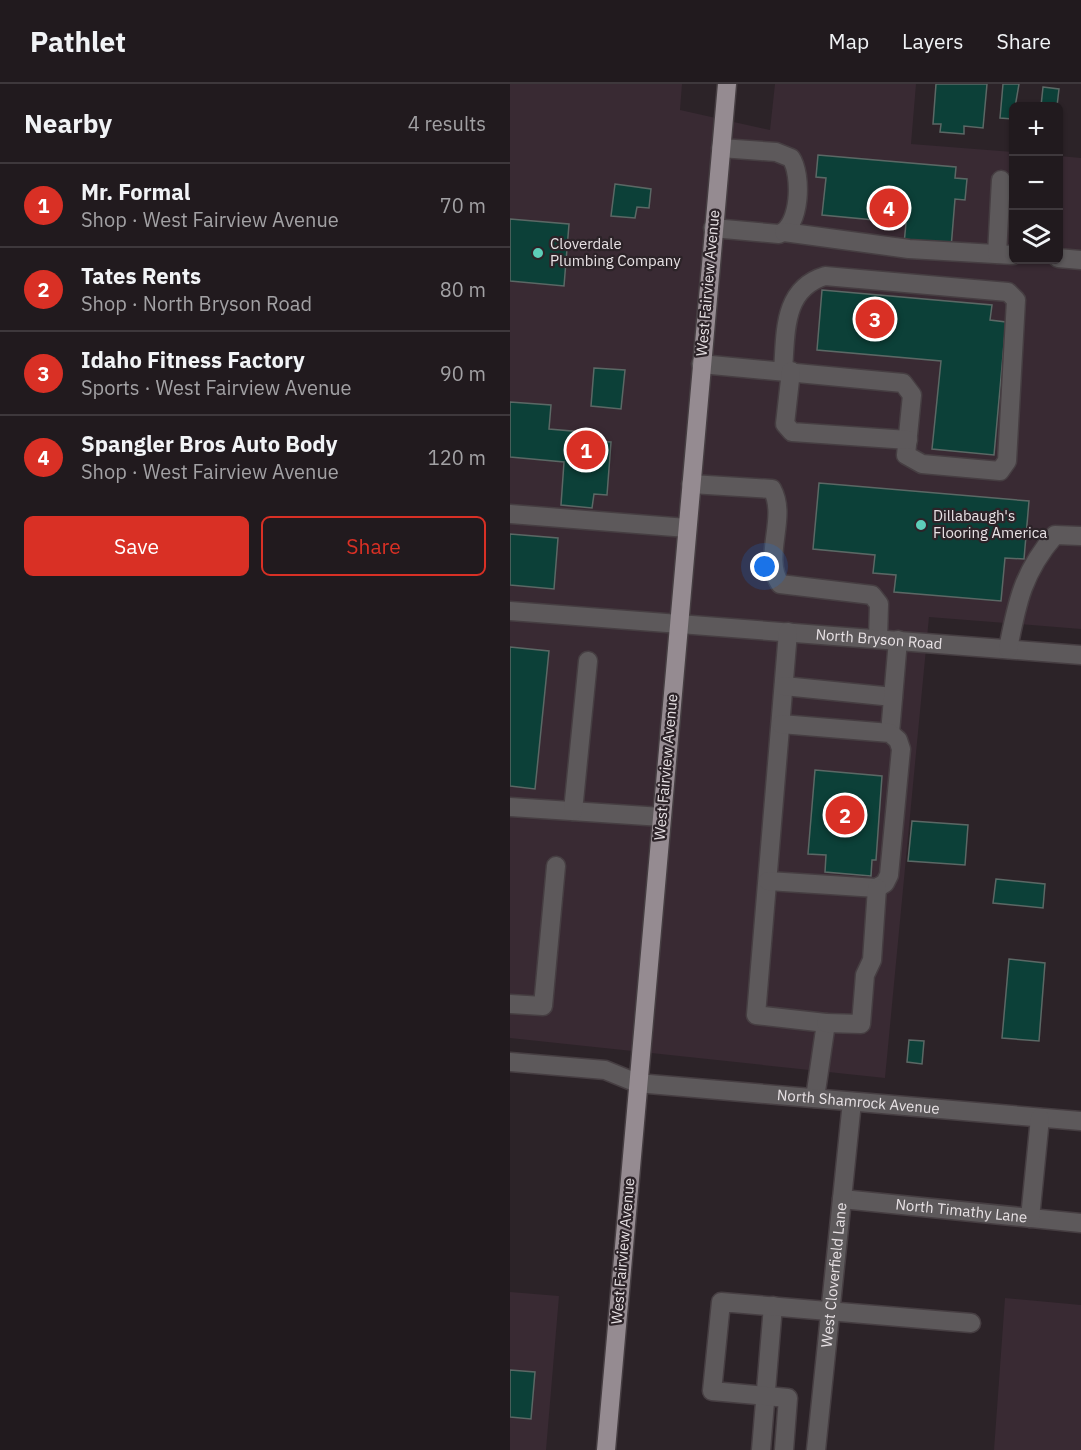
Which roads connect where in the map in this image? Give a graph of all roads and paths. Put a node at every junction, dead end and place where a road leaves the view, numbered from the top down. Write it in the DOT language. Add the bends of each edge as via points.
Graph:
graph roads {
  1 [pos="727,84"];
  2 [pos="721,148"];
  3 [pos="1001,180"];
  4 [pos="713,228"];
  5 [pos="784,232"];
  6 [pos="1005,254"];
  7 [pos="1063,258"];
  8 [pos="1081,260"];
  9 [pos="701,364"];
  10 [pos="787,371"];
  11 [pos="908,440"];
  12 [pos="691,484"];
  13 [pos="510,514"];
  14 [pos="687,528"];
  15 [pos="1081,537"];
  16 [pos="510,612"];
  17 [pos="679,625"];
  18 [pos="788,632"];
  19 [pos="878,639"];
  20 [pos="898,640"];
  21 [pos="1008,649"];
  22 [pos="1081,655"];
  23 [pos="588,661"];
  24 [pos="784,686"];
  25 [pos="893,697"];
  26 [pos="781,724"];
  27 [pos="890,733"];
  28 [pos="510,807"];
  29 [pos="573,811"];
  30 [pos="662,817"];
  31 [pos="556,866"];
  32 [pos="768,881"];
  33 [pos="877,888"];
  34 [pos="510,1004"];
  35 [pos="826,1023"];
  36 [pos="510,1062"];
  37 [pos="637,1083"];
  38 [pos="815,1098"];
  39 [pos="852,1102"];
  40 [pos="1040,1118"];
  41 [pos="1081,1121"];
  42 [pos="842,1199"];
  43 [pos="1030,1218"];
  44 [pos="1081,1222"];
  45 [pos="773,1306"];
  46 [pos="829,1311"];
  47 [pos="971,1323"];
  48 [pos="766,1396"];
  49 [pos="606,1450"];
  50 [pos="761,1450"];
  51 [pos="784,1450"];
  52 [pos="816,1450"];
  1 -- 2 [label="main road, West Fairview Avenue"];
  2 -- 4 [label="main road, West Fairview Avenue"];
  2 -- 5 [label="street" via="776,152 791,158 797,171 795,219"];
  3 -- 6 [label="street"];
  4 -- 5 [label="street"];
  4 -- 9 [label="main road, West Fairview Avenue"];
  5 -- 6 [label="street" via="909,249"];
  7 -- 8 [label="street"];
  9 -- 10 [label="street"];
  9 -- 12 [label="main road, West Fairview Avenue"];
  10 -- 11 [label="street" via="903,383 912,395"];
  10 -- 11 [label="street" via="785,424 792,432"];
  10 -- 11 [label="street" via="788,309 816,279 825,276 1008,292 1016,300 1007,461 1000,471 922,464 906,455"];
  12 -- 14 [label="main road, West Fairview Avenue"];
  12 -- 19 [label="street" via="772,489 778,500 773,573 780,584 872,595 879,604"];
  13 -- 14 [label="street"];
  14 -- 17 [label="main road, West Fairview Avenue"];
  15 -- 21 [label="street" via="1055,535 1036,557 1020,593"];
  16 -- 17 [label="street, North Bryson Road"];
  17 -- 18 [label="street, North Bryson Road"];
  17 -- 30 [label="main road, West Fairview Avenue"];
  18 -- 19 [label="street, North Bryson Road"];
  18 -- 24 [label="street"];
  19 -- 20 [label="street, North Bryson Road"];
  20 -- 21 [label="street, North Bryson Road"];
  20 -- 25 [label="street"];
  21 -- 22 [label="street, North Bryson Road"];
  23 -- 29 [label="street"];
  24 -- 25 [label="street"];
  24 -- 26 [label="street"];
  25 -- 27 [label="street"];
  26 -- 27 [label="street"];
  26 -- 32 [label="street"];
  27 -- 33 [label="street" via="901,749 889,875"];
  28 -- 29 [label="street"];
  29 -- 30 [label="street"];
  30 -- 37 [label="main road, West Fairview Avenue"];
  31 -- 34 [label="street" via="543,1006"];
  32 -- 33 [label="street"];
  32 -- 35 [label="street" via="756,1015"];
  33 -- 35 [label="street" via="873,960 865,975 861,1024"];
  35 -- 38 [label="street"];
  36 -- 37 [label="street, North Shamrock Avenue" via="605,1070"];
  37 -- 38 [label="street, North Shamrock Avenue"];
  37 -- 49 [label="main road, West Fairview Avenue"];
  38 -- 39 [label="street, North Shamrock Avenue"];
  39 -- 40 [label="street, North Shamrock Avenue"];
  39 -- 42 [label="street, West Cloverfield Lane"];
  40 -- 41 [label="street, North Shamrock Avenue"];
  40 -- 43 [label="street"];
  42 -- 43 [label="street, North Timathy Lane"];
  42 -- 46 [label="street, West Cloverfield Lane"];
  43 -- 44 [label="street, North Timathy Lane"];
  45 -- 46 [label="street"];
  45 -- 48 [label="street"];
  45 -- 48 [label="street" via="721,1302 712,1391"];
  46 -- 47 [label="street"];
  46 -- 52 [label="street, West Cloverfield Lane"];
  48 -- 50 [label="street"];
  48 -- 51 [label="street" via="789,1398"];
}
